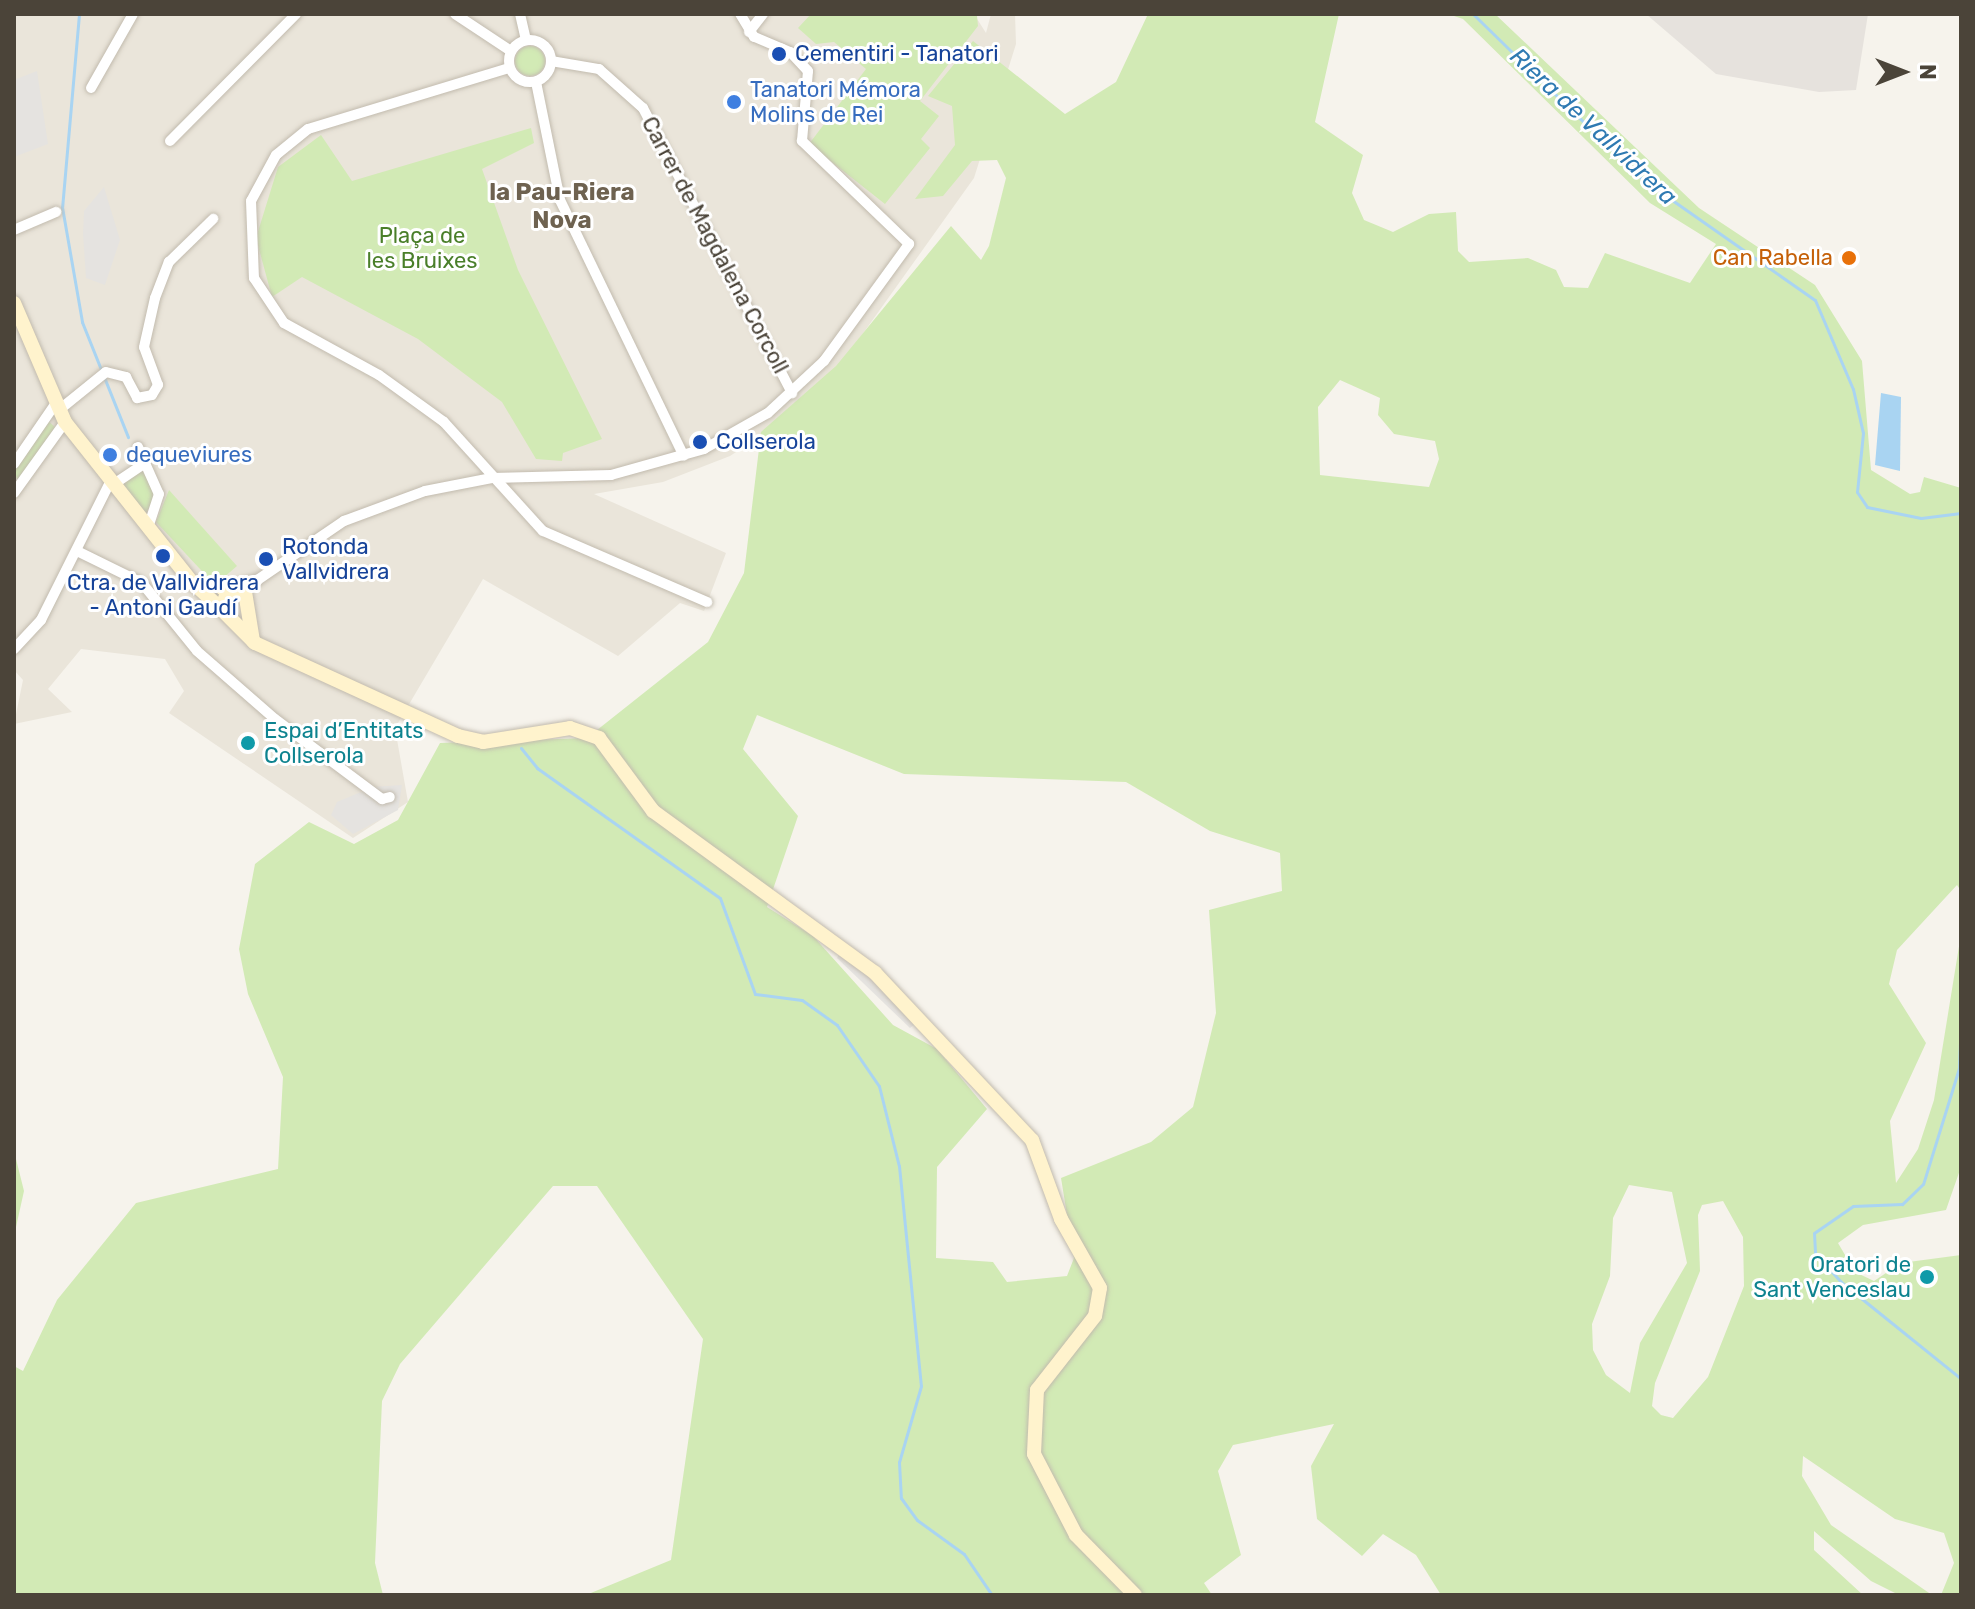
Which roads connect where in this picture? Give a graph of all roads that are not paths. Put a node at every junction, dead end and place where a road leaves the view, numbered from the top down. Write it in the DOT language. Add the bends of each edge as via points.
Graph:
graph roads {
  1 [pos="133,14"];
  2 [pos="455,14"];
  3 [pos="520,14"];
  4 [pos="740,14"];
  5 [pos="763,14"];
  6 [pos="289,16"];
  7 [pos="749,32"];
  8 [pos="526,40"];
  9 [pos="511,51"];
  10 [pos="551,61"];
  11 [pos="509,68"];
  12 [pos="536,82"];
  13 [pos="91,88"];
  14 [pos="170,141"];
  15 [pos="56,212"];
  16 [pos="213,219"];
  17 [pos="14,230"];
  18 [pos="14,303"];
  19 [pos="792,393"];
  20 [pos="60,411"];
  21 [pos="138,447"];
  22 [pos="684,456"];
  23 [pos="145,463"];
  24 [pos="14,464"];
  25 [pos="492,478"];
  26 [pos="113,482"];
  27 [pos="15,488"];
  28 [pos="148,527"];
  29 [pos="77,551"];
  30 [pos="191,581"];
  31 [pos="256,581"];
  32 [pos="231,587"];
  33 [pos="707,602"];
  34 [pos="248,603"];
  35 [pos="222,611"];
  36 [pos="255,643"];
  37 [pos="14,649"];
  38 [pos="390,797"];
  39 [pos="1135,1595"];
  1 -- 13 [label="street"];
  2 -- 9 [label="street"];
  3 -- 8 [label="street"];
  4 -- 7 [label="street"];
  5 -- 7 [label="street"];
  6 -- 14 [label="street"];
  7 -- 19 [label="street" via="804,64 811,83 802,141 909,244"];
  8 -- 9 [label="street"];
  8 -- 10 [label="street" via="544,45"];
  9 -- 11 [label="street"];
  10 -- 12 [label="street"];
  10 -- 19 [label="street, Carrer de Magdalena Corcoll" via="599,69 643,108"];
  11 -- 12 [label="street" via="517,79"];
  11 -- 25 [label="street" via="308,129 276,155 247,222 254,278 284,323 433,414"];
  12 -- 22 [label="street" via="560,200"];
  15 -- 17 [label="street"];
  16 -- 20 [label="street" via="169,262 155,298 144,347 158,385 152,395 137,398 126,377 106,372"];
  18 -- 20 [label="main road"];
  19 -- 22 [label="street" via="741,430"];
  20 -- 24 [label="street"];
  20 -- 26 [label="main road"];
  20 -- 27 [label="street"];
  21 -- 23 [label="street"];
  22 -- 25 [label="street" via="611,475"];
  23 -- 26 [label="street"];
  23 -- 28 [label="street" via="159,494"];
  25 -- 31 [label="street" via="365,511"];
  25 -- 33 [label="street" via="517,511 575,551"];
  26 -- 28 [label="main road"];
  26 -- 29 [label="street"];
  28 -- 30 [label="main road"];
  29 -- 37 [label="street" via="41,620"];
  29 -- 38 [label="street" via="142,583 197,651 275,719 382,799"];
  30 -- 32 [label="main road"];
  30 -- 35 [label="main road"];
  31 -- 32 [label="street"];
  31 -- 34 [label="street"];
  32 -- 34 [label="main road"];
  32 -- 35 [label="main road"];
  34 -- 35 [label="main road" via="240,615"];
  34 -- 36 [label="main road"];
  35 -- 36 [label="main road"];
  36 -- 39 [label="main road" via="483,742 570,728 599,738 653,811 745,885 875,973 1032,1140 1061,1219 1100,1288 1095,1316 1037,1390 1034,1454 1076,1535"];
}
